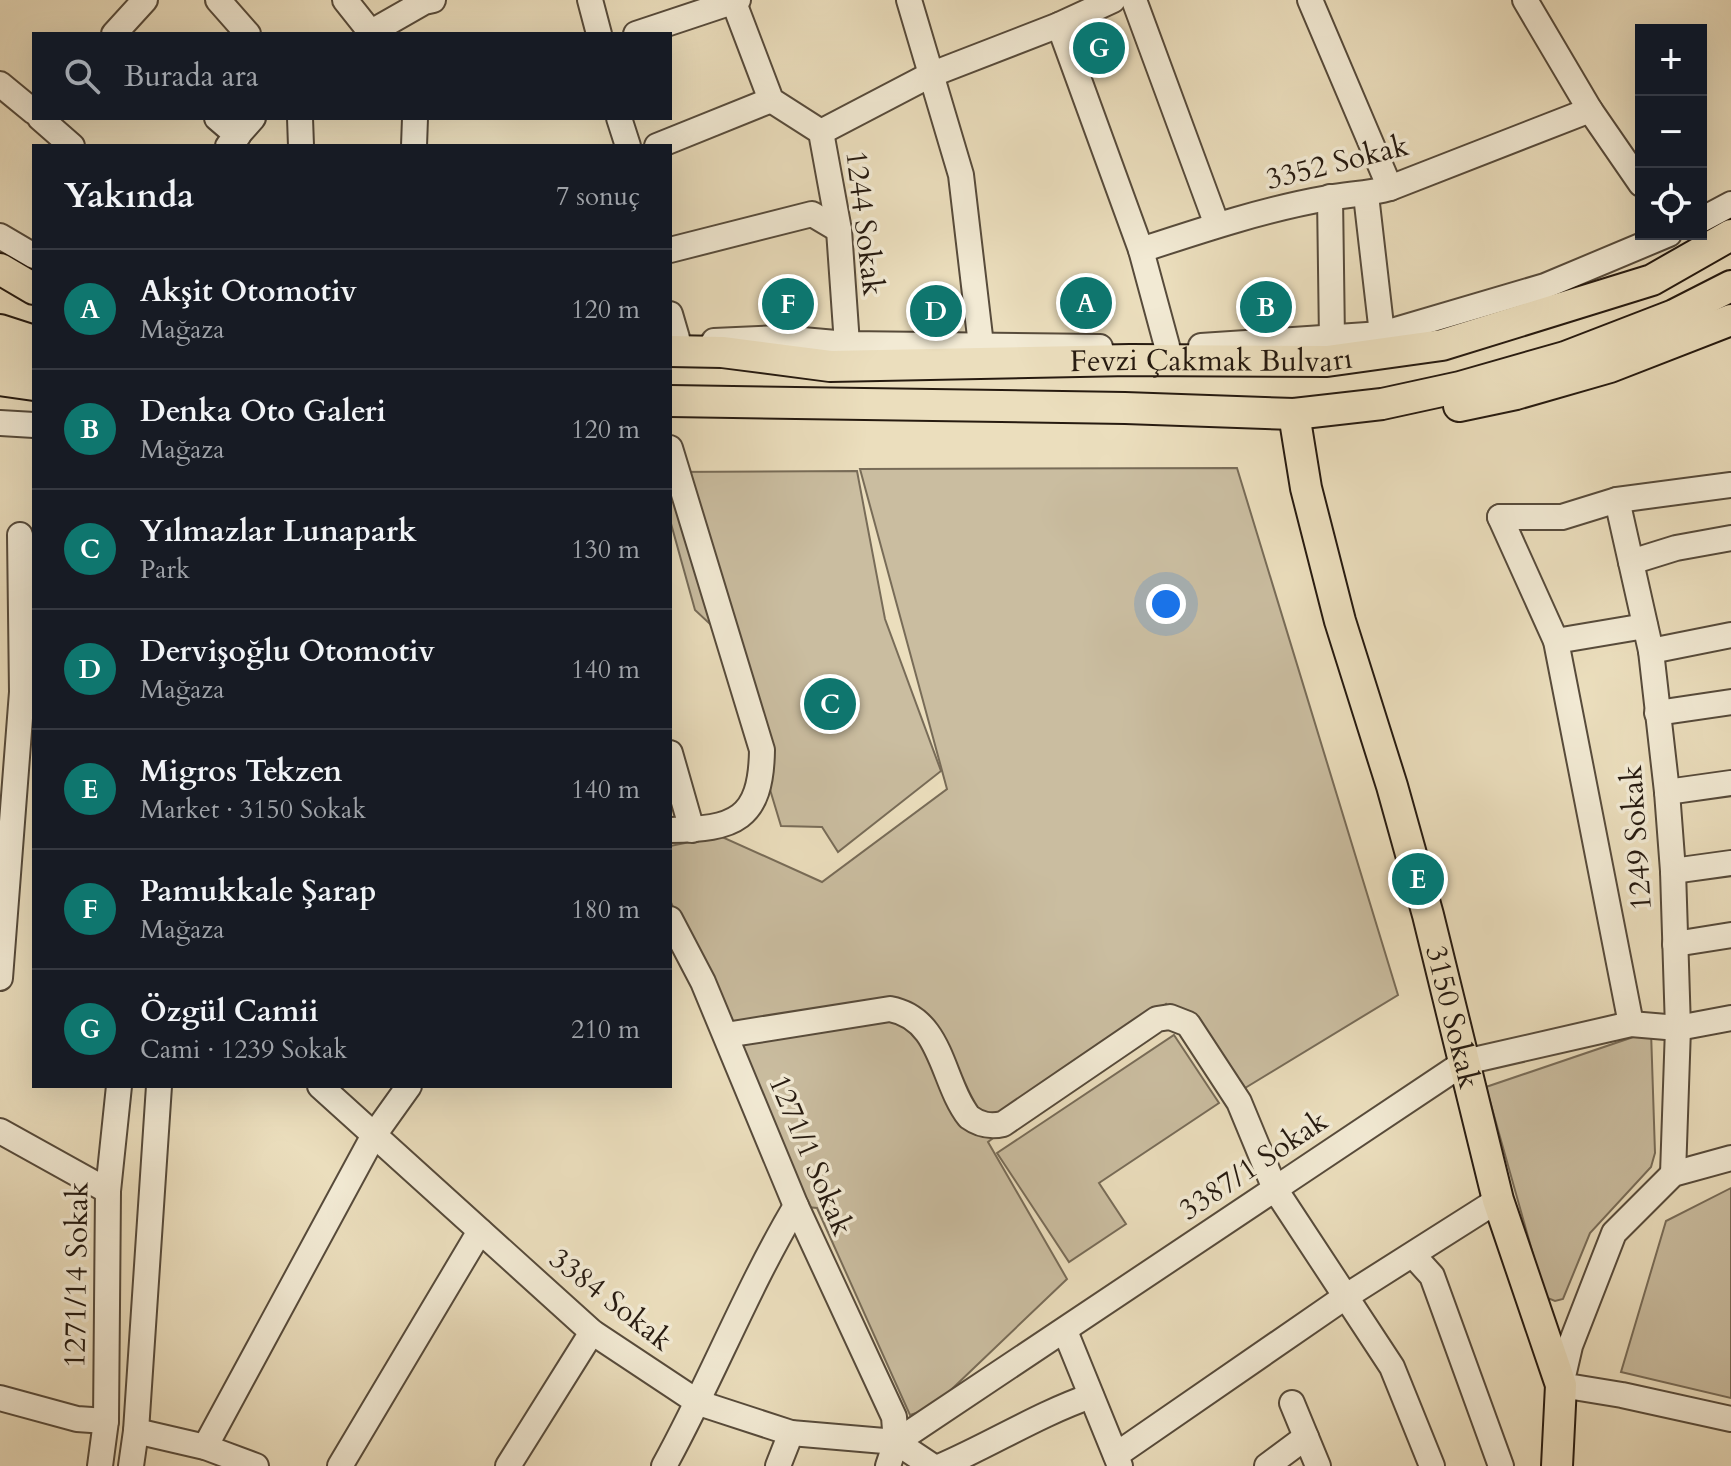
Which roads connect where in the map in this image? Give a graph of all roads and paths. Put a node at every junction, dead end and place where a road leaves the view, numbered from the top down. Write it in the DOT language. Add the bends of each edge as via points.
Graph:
graph roads {
  1 [pos="145,0"];
  2 [pos="218,0"];
  3 [pos="345,0"];
  4 [pos="433,0"];
  5 [pos="590,0"];
  6 [pos="909,0"];
  7 [pos="1113,0"];
  8 [pos="1134,0"];
  9 [pos="1310,0"];
  10 [pos="1525,0"];
  11 [pos="735,1"];
  12 [pos="1059,25"];
  13 [pos="117,32"];
  14 [pos="246,32"];
  15 [pos="369,32"];
  16 [pos="373,32"];
  17 [pos="598,32"];
  18 [pos="642,32"];
  19 [pos="930,75"];
  20 [pos="0,84"];
  21 [pos="771,100"];
  22 [pos="32,110"];
  23 [pos="1590,110"];
  24 [pos="44,120"];
  25 [pos="220,120"];
  26 [pos="300,120"];
  27 [pos="415,120"];
  28 [pos="620,120"];
  29 [pos="821,132"];
  30 [pos="240,133"];
  31 [pos="70,144"];
  32 [pos="301,144"];
  33 [pos="414,144"];
  34 [pos="627,144"];
  35 [pos="662,144"];
  36 [pos="1635,175"];
  37 [pos="1378,191"];
  38 [pos="1330,197"];
  39 [pos="1731,204"];
  40 [pos="1707,217"];
  41 [pos="1217,225"];
  42 [pos="839,230"];
  43 [pos="0,236"];
  44 [pos="1729,236"];
  45 [pos="1655,240"];
  46 [pos="672,249"];
  47 [pos="1141,250"];
  48 [pos="32,255"];
  49 [pos="0,269"];
  50 [pos="1731,286"];
  51 [pos="32,288"];
  52 [pos="1731,320"];
  53 [pos="0,330"];
  54 [pos="1382,334"];
  55 [pos="1332,339"];
  56 [pos="32,340"];
  57 [pos="672,342"];
  58 [pos="981,345"];
  59 [pos="1167,346"];
  60 [pos="0,352"];
  61 [pos="838,355"];
  62 [pos="32,368"];
  63 [pos="672,368"];
  64 [pos="0,380"];
  65 [pos="32,385"];
  66 [pos="672,401"];
  67 [pos="1382,404"];
  68 [pos="1424,413"];
  69 [pos="672,421"];
  70 [pos="0,423"];
  71 [pos="1295,423"];
  72 [pos="32,425"];
  73 [pos="672,455"];
  74 [pos="1731,485"];
  75 [pos="1617,500"];
  76 [pos="18,535"];
  77 [pos="1731,538"];
  78 [pos="1631,562"];
  79 [pos="1645,626"];
  80 [pos="1731,635"];
  81 [pos="1556,641"];
  82 [pos="1651,651"];
  83 [pos="19,692"];
  84 [pos="1731,702"];
  85 [pos="1657,713"];
  86 [pos="672,767"];
  87 [pos="1731,783"];
  88 [pos="1667,792"];
  89 [pos="15,817"];
  90 [pos="681,830"];
  91 [pos="1731,863"];
  92 [pos="1673,871"];
  93 [pos="672,923"];
  94 [pos="1731,935"];
  95 [pos="1675,944"];
  96 [pos="0,966"];
  97 [pos="1731,1018"];
  98 [pos="1631,1024"];
  99 [pos="1678,1028"];
  100 [pos="726,1035"];
  101 [pos="1465,1062"];
  102 [pos="119,1088"];
  103 [pos="159,1088"];
  104 [pos="322,1088"];
  105 [pos="408,1088"];
  106 [pos="0,1131"];
  107 [pos="374,1135"];
  108 [pos="1731,1158"];
  109 [pos="1673,1174"];
  110 [pos="1275,1189"];
  111 [pos="108,1191"];
  112 [pos="1498,1200"];
  113 [pos="796,1206"];
  114 [pos="480,1231"];
  115 [pos="1413,1255"];
  116 [pos="1345,1297"];
  117 [pos="1065,1331"];
  118 [pos="592,1332"];
  119 [pos="1561,1385"];
  120 [pos="1091,1396"];
  121 [pos="0,1398"];
  122 [pos="699,1403"];
  123 [pos="1292,1403"];
  124 [pos="1731,1419"];
  125 [pos="106,1421"];
  126 [pos="136,1431"];
  127 [pos="791,1433"];
  128 [pos="1306,1437"];
  129 [pos="896,1442"];
  130 [pos="205,1447"];
  131 [pos="1118,1460"];
  132 [pos="100,1466"];
  133 [pos="131,1466"];
  134 [pos="256,1466"];
  135 [pos="340,1466"];
  136 [pos="508,1466"];
  137 [pos="664,1466"];
  138 [pos="778,1466"];
  139 [pos="888,1466"];
  140 [pos="932,1466"];
  141 [pos="941,1466"];
  142 [pos="1267,1466"];
  143 [pos="1318,1466"];
  144 [pos="1432,1466"];
  145 [pos="1501,1466"];
  146 [pos="1557,1466"];
  1 -- 13 [label="street"];
  2 -- 14 [label="street"];
  3 -- 15 [label="street"];
  4 -- 16 [label="street"];
  5 -- 17 [label="street"];
  6 -- 19 [label="street"];
  7 -- 12 [label="street"];
  8 -- 41 [label="street"];
  9 -- 37 [label="street"];
  10 -- 23 [label="street"];
  11 -- 18 [label="street"];
  11 -- 21 [label="street"];
  12 -- 19 [label="street"];
  12 -- 47 [label="street"];
  19 -- 29 [label="street"];
  19 -- 58 [label="street" via="961,175"];
  20 -- 22 [label="street"];
  21 -- 29 [label="street, 1244 Sokak"];
  21 -- 35 [label="street"];
  23 -- 36 [label="street"];
  23 -- 37 [label="street, 3352 Sokak"];
  24 -- 31 [label="street"];
  25 -- 30 [label="street"];
  26 -- 32 [label="street"];
  27 -- 33 [label="street"];
  28 -- 34 [label="street"];
  29 -- 42 [label="street, 1244 Sokak"];
  37 -- 38 [label="street, 3352 Sokak"];
  37 -- 54 [label="street"];
  38 -- 41 [label="street, 3352 Sokak"];
  38 -- 55 [label="street"];
  39 -- 40 [label="street"];
  41 -- 47 [label="street, 3352 Sokak"];
  42 -- 46 [label="street" via="812,214"];
  42 -- 61 [label="street, 1244 Sokak"];
  43 -- 48 [label="street"];
  44 -- 61 [label="main road, Fevzi Çakmak Bulvarı" via="1652,280 1442,345 1341,359"];
  45 -- 54 [label="street" via="1545,286"];
  47 -- 59 [label="street"];
  49 -- 51 [label="main road"];
  50 -- 67 [label="main road, Fevzi Çakmak Bulvarı" via="1674,315 1565,357"];
  52 -- 68 [label="main road" via="1610,367"];
  53 -- 56 [label="main road"];
  54 -- 55 [label="street"];
  55 -- 59 [label="street"];
  57 -- 61 [label="main road, Fevzi Çakmak Bulvarı" via="722,352"];
  58 -- 59 [label="street"];
  58 -- 61 [label="street"];
  60 -- 62 [label="main road"];
  61 -- 63 [label="main road"];
  64 -- 65 [label="main road"];
  66 -- 71 [label="main road, Fevzi Çakmak Bulvarı" via="1125,408"];
  67 -- 68 [label="main road"];
  67 -- 71 [label="main road, Fevzi Çakmak Bulvarı"];
  68 -- 71 [label="main road"];
  69 -- 71 [label="main road"];
  70 -- 72 [label="street"];
  71 -- 101 [label="main road, 3150 Sokak" via="1340,621 1392,786"];
  73 -- 90 [label="street" via="762,750 759,788 751,807 740,817"];
  74 -- 75 [label="street"];
  75 -- 78 [label="street, 1249 Sokak"];
  75 -- 81 [label="street" via="1562,517 1500,517"];
  76 -- 83 [label="street"];
  77 -- 78 [label="street"];
  78 -- 79 [label="street, 1249 Sokak"];
  79 -- 81 [label="street"];
  79 -- 82 [label="street, 1249 Sokak"];
  80 -- 82 [label="street"];
  81 -- 98 [label="street"];
  82 -- 85 [label="street, 1249 Sokak"];
  83 -- 89 [label="street"];
  84 -- 85 [label="street"];
  85 -- 88 [label="street, 1249 Sokak"];
  86 -- 90 [label="street"];
  87 -- 88 [label="street"];
  88 -- 92 [label="street, 1249 Sokak"];
  89 -- 96 [label="street"];
  91 -- 92 [label="street"];
  92 -- 95 [label="street, 1249 Sokak"];
  93 -- 100 [label="street, 1271/1 Sokak"];
  94 -- 95 [label="street"];
  95 -- 99 [label="street, 1249 Sokak"];
  97 -- 99 [label="street, 3387/1 Sokak"];
  98 -- 99 [label="street, 3387/1 Sokak"];
  98 -- 101 [label="street, 3387/1 Sokak"];
  99 -- 109 [label="street, 1249 Sokak"];
  100 -- 110 [label="street" via="902,1011 930,1034 969,1117 996,1125 1157,1019 1180,1020 1194,1031 1239,1102"];
  100 -- 113 [label="street, 1271/1 Sokak"];
  101 -- 110 [label="street, 3387/1 Sokak"];
  101 -- 112 [label="main road, 3150 Sokak"];
  102 -- 111 [label="street, 1271/14 Sokak"];
  103 -- 126 [label="street"];
  104 -- 107 [label="street, 3384 Sokak"];
  105 -- 107 [label="street"];
  106 -- 111 [label="street"];
  107 -- 114 [label="street, 3384 Sokak"];
  107 -- 130 [label="street"];
  108 -- 109 [label="street"];
  109 -- 119 [label="street" via="1614,1233 1570,1346"];
  110 -- 116 [label="street"];
  110 -- 117 [label="street, 3387/1 Sokak"];
  111 -- 125 [label="street, 1271/14 Sokak"];
  112 -- 115 [label="street"];
  112 -- 119 [label="main road, 3150 Sokak"];
  113 -- 122 [label="street" via="765,1258"];
  113 -- 129 [label="street, 1271/1 Sokak" via="894,1417"];
  114 -- 118 [label="street, 3384 Sokak"];
  114 -- 135 [label="street"];
  115 -- 116 [label="street"];
  115 -- 145 [label="street" via="1432,1276"];
  116 -- 131 [label="street"];
  116 -- 144 [label="street" via="1392,1367"];
  117 -- 120 [label="street"];
  117 -- 129 [label="street, 3387/1 Sokak"];
  118 -- 122 [label="street, 3384 Sokak"];
  118 -- 136 [label="street"];
  119 -- 124 [label="street"];
  119 -- 146 [label="main road"];
  120 -- 131 [label="street"];
  120 -- 141 [label="street"];
  121 -- 125 [label="street" via="77,1419"];
  122 -- 127 [label="street, 3384 Sokak"];
  122 -- 137 [label="street"];
  123 -- 128 [label="street"];
  125 -- 132 [label="street, 1271/14 Sokak"];
  126 -- 130 [label="street"];
  126 -- 133 [label="street"];
  127 -- 129 [label="street, 3384 Sokak"];
  127 -- 138 [label="street"];
  128 -- 142 [label="street"];
  128 -- 143 [label="street"];
  129 -- 139 [label="street"];
  129 -- 140 [label="street"];
  130 -- 134 [label="street"];
}
